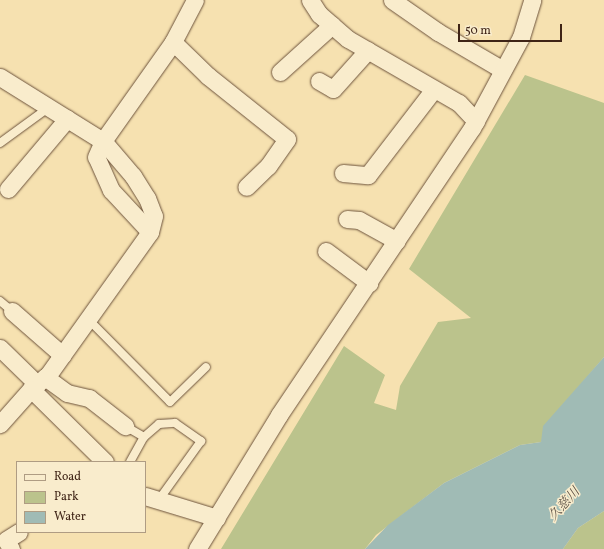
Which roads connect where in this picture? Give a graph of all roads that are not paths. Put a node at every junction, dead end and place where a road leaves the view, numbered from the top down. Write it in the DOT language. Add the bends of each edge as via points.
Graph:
graph roads {
  1 [pos="195,0"];
  2 [pos="310,0"];
  3 [pos="392,0"];
  4 [pos="532,0"];
  5 [pos="332,26"];
  6 [pos="173,42"];
  7 [pos="368,50"];
  8 [pos="503,70"];
  9 [pos="280,72"];
  10 [pos="0,77"];
  11 [pos="319,81"];
  12 [pos="434,89"];
  13 [pos="48,108"];
  14 [pos="67,119"];
  15 [pos="476,121"];
  16 [pos="103,141"];
  17 [pos="0,143"];
  18 [pos="343,173"];
  19 [pos="246,187"];
  20 [pos="8,189"];
  21 [pos="347,219"];
  22 [pos="150,232"];
  23 [pos="397,241"];
  24 [pos="326,251"];
  25 [pos="369,283"];
  26 [pos="6,306"];
  27 [pos="87,318"];
  28 [pos="0,348"];
  29 [pos="62,355"];
  30 [pos="206,366"];
  31 [pos="37,383"];
  32 [pos="3,414"];
  33 [pos="125,426"];
  34 [pos="144,437"];
  35 [pos="104,461"];
  36 [pos="131,461"];
  37 [pos="151,499"];
  38 [pos="217,518"];
  39 [pos="17,533"];
  40 [pos="11,549"];
  41 [pos="196,549"];
  1 -- 6 [label="street"];
  2 -- 5 [label="street" via="319,14"];
  3 -- 8 [label="street" via="450,40"];
  4 -- 8 [label="street" via="521,37"];
  5 -- 7 [label="street" via="348,40"];
  5 -- 9 [label="street"];
  6 -- 16 [label="street"];
  6 -- 19 [label="street" via="214,80 287,139 268,166"];
  7 -- 11 [label="street" via="333,89"];
  7 -- 12 [label="street"];
  8 -- 15 [label="street"];
  10 -- 13 [label="street"];
  12 -- 15 [label="street" via="458,103"];
  12 -- 18 [label="street" via="368,175"];
  13 -- 14 [label="street"];
  13 -- 17 [label="lane"];
  14 -- 16 [label="street"];
  14 -- 20 [label="street"];
  15 -- 23 [label="street"];
  16 -- 22 [label="street" via="133,176 147,198 154,216"];
  16 -- 22 [label="street" via="96,157 111,190"];
  21 -- 23 [label="street" via="359,220"];
  22 -- 27 [label="street"];
  23 -- 25 [label="street"];
  24 -- 25 [label="street"];
  25 -- 38 [label="street" via="279,416"];
  26 -- 29 [label="street"];
  27 -- 29 [label="street"];
  27 -- 30 [label="lane" via="170,402"];
  28 -- 31 [label="street"];
  29 -- 31 [label="street"];
  31 -- 32 [label="street"];
  31 -- 33 [label="street" via="89,398"];
  31 -- 35 [label="street"];
  33 -- 34 [label="lane"];
  34 -- 36 [label="lane"];
  34 -- 37 [label="lane" via="159,424 175,423 201,442"];
  37 -- 38 [label="street"];
  38 -- 41 [label="street"];
  39 -- 40 [label="street" via="6,540"];
}
